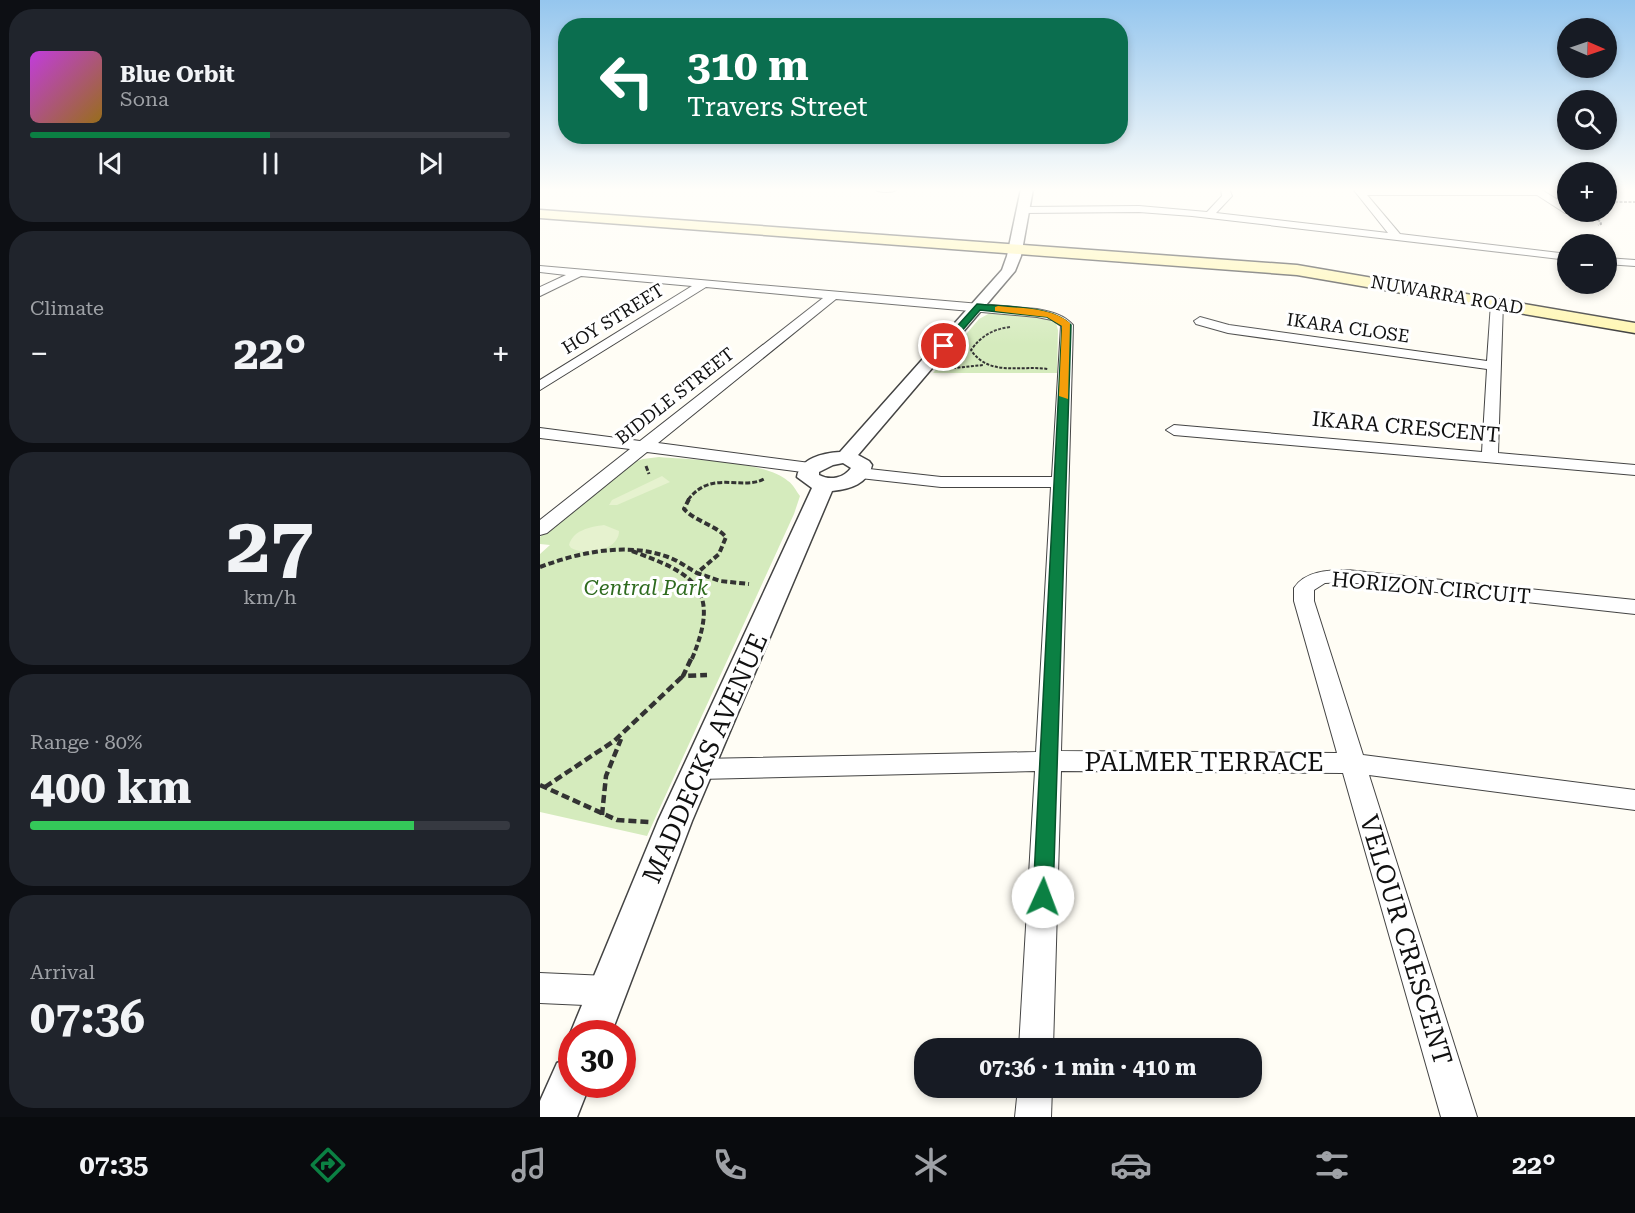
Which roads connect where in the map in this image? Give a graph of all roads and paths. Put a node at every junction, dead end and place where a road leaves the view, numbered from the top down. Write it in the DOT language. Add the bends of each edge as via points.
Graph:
graph roads {
  1 [pos="909,241"];
  2 [pos="1018,241"];
  3 [pos="1426,241"];
  4 [pos="1016,249"];
  5 [pos="1557,256"];
  6 [pos="1617,262"];
  7 [pos="1635,263"];
  8 [pos="540,269"];
  9 [pos="580,272"];
  10 [pos="705,283"];
  11 [pos="540,292"];
  12 [pos="835,294"];
  13 [pos="1497,303"];
  14 [pos="977,307"];
  15 [pos="1200,321"];
  16 [pos="1012,327"];
  17 [pos="1635,328"];
  18 [pos="985,364"];
  19 [pos="1493,366"];
  20 [pos="944,369"];
  21 [pos="1051,370"];
  22 [pos="540,386"];
  23 [pos="1174,430"];
  24 [pos="540,433"];
  25 [pos="644,454"];
  26 [pos="846,457"];
  27 [pos="1490,457"];
  28 [pos="1635,470"];
  29 [pos="650,474"];
  30 [pos="860,474"];
  31 [pos="817,476"];
  32 [pos="764,479"];
  33 [pos="1061,482"];
  34 [pos="540,529"];
  35 [pos="633,551"];
  36 [pos="540,567"];
  37 [pos="697,573"];
  38 [pos="749,584"];
  39 [pos="1635,607"];
  40 [pos="707,675"];
  41 [pos="683,676"];
  42 [pos="622,736"];
  43 [pos="1048,761"];
  44 [pos="1353,763"];
  45 [pos="699,769"];
  46 [pos="543,786"];
  47 [pos="1635,800"];
  48 [pos="602,815"];
  49 [pos="675,821"];
  50 [pos="540,988"];
  51 [pos="607,991"];
  52 [pos="596,1020"];
  53 [pos="1036,1038"];
  54 [pos="563,1098"];
  55 [pos="1034,1098"];
  56 [pos="555,1117"];
  57 [pos="1033,1117"];
  58 [pos="1459,1117"];
  1 -- 4 [label="main road, NUWARRA ROAD"];
  2 -- 4 [label="street"];
  3 -- 5 [label="street"];
  4 -- 13 [label="main road, NUWARRA ROAD" via="1297,270"];
  4 -- 14 [label="street" via="1008,271"];
  6 -- 7 [label="street"];
  8 -- 9 [label="street"];
  9 -- 10 [label="street"];
  9 -- 11 [label="street"];
  10 -- 12 [label="street"];
  10 -- 22 [label="street, HOY STREET"];
  12 -- 14 [label="street"];
  12 -- 25 [label="street, BIDDLE STREET"];
  13 -- 17 [label="main road, NUWARRA ROAD"];
  13 -- 19 [label="street"];
  14 -- 26 [label="street"];
  14 -- 33 [label="street" via="1047,314 1066,325"];
  15 -- 19 [label="street, IKARA CLOSE" via="1228,330"];
  16 -- 18 [label="path" via="989,332 975,343 970,350 976,360"];
  18 -- 20 [label="path"];
  18 -- 21 [label="path" via="1001,369 1032,366"];
  19 -- 27 [label="street"];
  23 -- 27 [label="street, IKARA CRESCENT"];
  24 -- 25 [label="street"];
  25 -- 29 [label="path"];
  25 -- 31 [label="street"];
  25 -- 34 [label="street, BIDDLE STREET"];
  26 -- 30 [label="street" via="862,465"];
  26 -- 31 [label="street" via="828,459"];
  27 -- 28 [label="street, IKARA CRESCENT"];
  30 -- 31 [label="street" via="841,484"];
  30 -- 33 [label="street" via="941,482"];
  31 -- 45 [label="street, MADDECKS AVENUE"];
  32 -- 37 [label="path" via="758,483 729,481 712,485 695,492 685,502 689,516 722,530 726,537 714,561"];
  33 -- 43 [label="street"];
  35 -- 36 [label="path" via="574,556"];
  35 -- 37 [label="path" via="668,557"];
  35 -- 41 [label="path" via="684,573 705,604 704,625"];
  37 -- 38 [label="path" via="720,581"];
  39 -- 44 [label="street, HORIZON CIRCUIT" via="1347,576 1325,577 1309,583 1304,588 1305,601"];
  40 -- 41 [label="path"];
  41 -- 42 [label="path"];
  42 -- 46 [label="path" via="576,770"];
  42 -- 48 [label="path" via="606,771"];
  43 -- 44 [label="street, PALMER TERRACE"];
  43 -- 45 [label="street, PALMER TERRACE"];
  43 -- 53 [label="street"];
  44 -- 47 [label="street, PALMER TERRACE"];
  44 -- 58 [label="street, VELOUR CRESCENT"];
  45 -- 49 [label="street, MADDECKS AVENUE"];
  46 -- 48 [label="path"];
  48 -- 49 [label="path" via="617,820"];
  49 -- 51 [label="street, MADDECKS AVENUE"];
  50 -- 51 [label="street"];
  51 -- 52 [label="street, MADDECKS AVENUE"];
  54 -- 56 [label="street"];
  55 -- 57 [label="street"];
}
